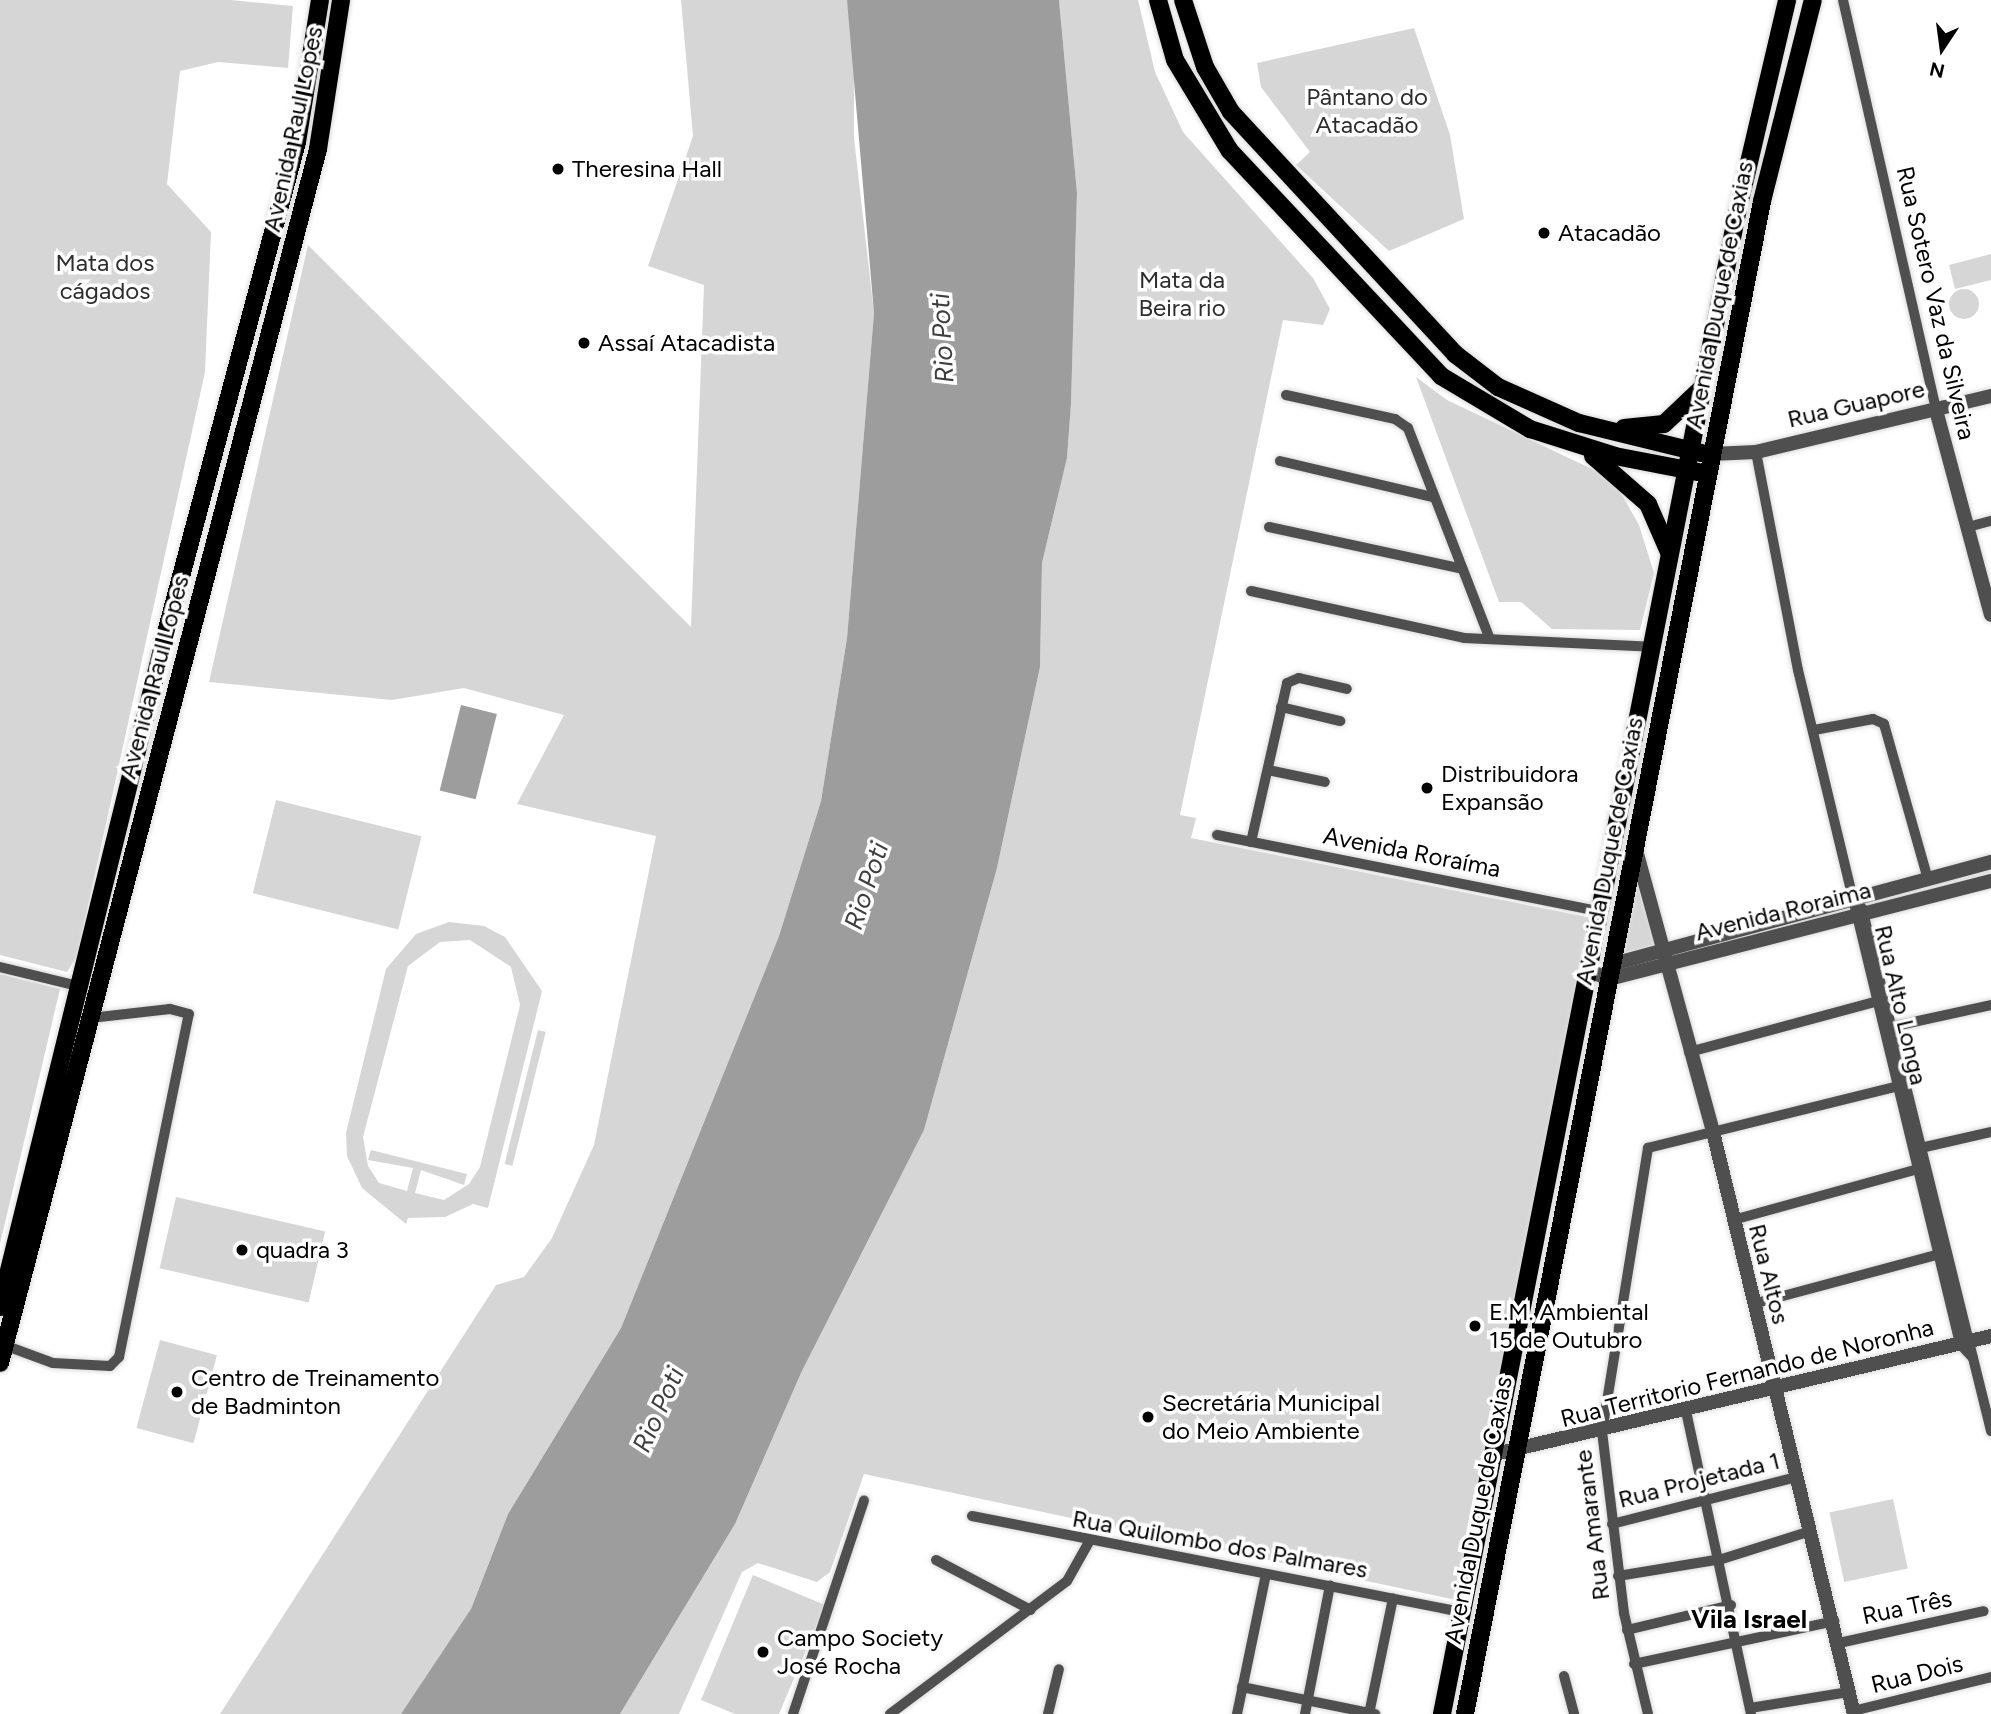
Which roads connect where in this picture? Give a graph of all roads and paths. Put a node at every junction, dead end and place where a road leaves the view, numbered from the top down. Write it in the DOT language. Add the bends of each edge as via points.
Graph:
graph roads {
  1 [pos="320,0"];
  2 [pos="341,0"];
  3 [pos="1158,0"];
  4 [pos="1787,0"];
  5 [pos="1813,0"];
  6 [pos="1843,0"];
  7 [pos="1186,1"];
  8 [pos="1704,384"];
  9 [pos="1286,395"];
  10 [pos="1991,396"];
  11 [pos="1936,411"];
  12 [pos="1579,424"];
  13 [pos="1572,444"];
  14 [pos="1690,452"];
  15 [pos="1756,452"];
  16 [pos="1280,461"];
  17 [pos="1710,462"];
  18 [pos="1686,473"];
  19 [pos="1432,497"];
  20 [pos="1991,521"];
  21 [pos="1269,527"];
  22 [pos="1968,527"];
  23 [pos="1670,555"];
  24 [pos="1463,569"];
  25 [pos="1251,591"];
  26 [pos="1991,615"];
  27 [pos="1490,639"];
  28 [pos="1652,647"];
  29 [pos="1347,689"];
  30 [pos="1281,707"];
  31 [pos="1340,721"];
  32 [pos="1814,730"];
  33 [pos="1268,770"];
  34 [pos="1325,782"];
  35 [pos="1217,835"];
  36 [pos="1251,842"];
  37 [pos="1635,846"];
  38 [pos="1991,862"];
  39 [pos="1928,879"];
  40 [pos="1991,881"];
  41 [pos="1854,898"];
  42 [pos="1598,911"];
  43 [pos="1863,915"];
  44 [pos="1662,958"];
  45 [pos="0,967"];
  46 [pos="1587,971"];
  47 [pos="1611,971"];
  48 [pos="78,986"];
  49 [pos="1883,1000"];
  50 [pos="1991,1006"];
  51 [pos="92,1017"];
  52 [pos="1895,1026"];
  53 [pos="1689,1052"];
  54 [pos="1899,1086"];
  55 [pos="1713,1132"];
  56 [pos="1991,1132"];
  57 [pos="1925,1147"];
  58 [pos="1918,1169"];
  59 [pos="1733,1220"];
  60 [pos="1938,1254"];
  61 [pos="1753,1304"];
  62 [pos="0,1307"];
  63 [pos="1991,1336"];
  64 [pos="1967,1342"];
  65 [pos="4,1345"];
  66 [pos="0,1363"];
  67 [pos="1774,1390"];
  68 [pos="1686,1411"];
  69 [pos="1991,1431"];
  70 [pos="1602,1432"];
  71 [pos="1504,1454"];
  72 [pos="1797,1477"];
  73 [pos="864,1502"];
  74 [pos="1709,1503"];
  75 [pos="972,1516"];
  76 [pos="1612,1524"];
  77 [pos="1811,1531"];
  78 [pos="1089,1542"];
  79 [pos="1721,1559"];
  80 [pos="936,1560"];
  81 [pos="1266,1574"];
  82 [pos="1618,1576"];
  83 [pos="1330,1585"];
  84 [pos="1393,1598"];
  85 [pos="1731,1605"];
  86 [pos="1031,1610"];
  87 [pos="1984,1611"];
  88 [pos="1462,1612"];
  89 [pos="1834,1621"];
  90 [pos="1627,1630"];
  91 [pos="1739,1641"];
  92 [pos="1839,1643"];
  93 [pos="1634,1664"];
  94 [pos="1059,1669"];
  95 [pos="1564,1676"];
  96 [pos="1991,1677"];
  97 [pos="1242,1687"];
  98 [pos="1849,1692"];
  99 [pos="1308,1700"];
  100 [pos="1796,1700"];
  101 [pos="1751,1711"];
  102 [pos="1854,1713"];
  103 [pos="793,1714"];
  104 [pos="890,1714"];
  105 [pos="1048,1714"];
  106 [pos="1237,1714"];
  107 [pos="1305,1714"];
  108 [pos="1371,1714"];
  109 [pos="1441,1714"];
  110 [pos="1465,1714"];
  111 [pos="1574,1714"];
  112 [pos="1648,1714"];
  113 [pos="1798,1714"];
  1 -- 48 [label="main road, Avenida Raul Lopes" via="297,142"];
  2 -- 51 [label="main road, Avenida Raul Lopes" via="335,66 315,161"];
  3 -- 13 [label="main road" via="1175,60 1208,122 1366,301 1441,376 1506,416"];
  4 -- 8 [label="main road, Avenida Duque de Caxias"];
  5 -- 17 [label="main road, Avenida Duque de Caxias" via="1762,201"];
  6 -- 11 [label="street, Rua Sotero Vaz da Silveira"];
  7 -- 12 [label="main road" via="1205,67 1231,112 1427,328 1499,387"];
  8 -- 12 [label="main road" via="1664,424 1637,429"];
  8 -- 14 [label="main road, Avenida Duque de Caxias"];
  9 -- 19 [label="street" via="1402,423"];
  10 -- 11 [label="street, Rua Guapore"];
  11 -- 15 [label="street, Rua Guapore"];
  11 -- 22 [label="street, Rua Sotero Vaz da Silveira"];
  12 -- 14 [label="main road"];
  13 -- 18 [label="main road"];
  13 -- 23 [label="main road" via="1636,490"];
  14 -- 17 [label="main road"];
  14 -- 18 [label="main road, Avenida Duque de Caxias"];
  15 -- 17 [label="street, Rua Guapore"];
  15 -- 32 [label="street, Rua Alto Longa" via="1771,553"];
  16 -- 19 [label="street"];
  17 -- 18 [label="main road"];
  17 -- 37 [label="main road, Avenida Duque de Caxias"];
  18 -- 23 [label="main road, Avenida Duque de Caxias"];
  19 -- 24 [label="street"];
  20 -- 22 [label="street"];
  21 -- 24 [label="street"];
  22 -- 26 [label="street, Rua Sotero Vaz da Silveira"];
  23 -- 28 [label="main road, Avenida Duque de Caxias"];
  24 -- 27 [label="street"];
  25 -- 27 [label="street"];
  27 -- 28 [label="street"];
  28 -- 42 [label="main road, Avenida Duque de Caxias"];
  29 -- 30 [label="street" via="1295,678 1287,683"];
  30 -- 31 [label="street"];
  30 -- 33 [label="street"];
  32 -- 39 [label="street" via="1873,719 1884,724"];
  32 -- 41 [label="street, Rua Alto Longa"];
  33 -- 34 [label="street"];
  33 -- 36 [label="street"];
  35 -- 36 [label="street, Avenida Roraíma"];
  36 -- 42 [label="street, Avenida Roraíma"];
  37 -- 44 [label="street, Rua Altos"];
  37 -- 47 [label="main road, Avenida Duque de Caxias"];
  38 -- 39 [label="street, Avenida Roraima"];
  39 -- 41 [label="street, Avenida Roraima"];
  40 -- 43 [label="street, Avenida Roraima"];
  41 -- 43 [label="street"];
  41 -- 44 [label="street, Avenida Roraima"];
  42 -- 46 [label="main road, Avenida Duque de Caxias"];
  43 -- 44 [label="street, Avenida Roraima"];
  43 -- 49 [label="street, Rua Alto Longa"];
  44 -- 47 [label="street, Avenida Roraima"];
  44 -- 53 [label="street, Rua Altos"];
  45 -- 48 [label="street"];
  46 -- 47 [label="street"];
  46 -- 71 [label="main road, Avenida Duque de Caxias"];
  47 -- 71 [label="main road, Avenida Duque de Caxias"];
  48 -- 62 [label="main road, Avenida Raul Lopes"];
  49 -- 52 [label="street, Rua Alto Longa"];
  49 -- 53 [label="street"];
  49 -- 54 [label="street, Rua Alto Longa"];
  50 -- 52 [label="street"];
  51 -- 65 [label="main road, Avenida Raul Lopes"];
  51 -- 65 [label="street" via="188,1013 119,1357 110,1366 53,1363"];
  52 -- 57 [label="street, Rua Alto Longa"];
  53 -- 55 [label="street, Rua Altos"];
  54 -- 55 [label="street"];
  54 -- 58 [label="street, Rua Alto Longa"];
  55 -- 59 [label="street, Rua Altos"];
  55 -- 70 [label="street, Rua Amarante" via="1648,1148"];
  56 -- 57 [label="street"];
  57 -- 64 [label="street, Rua Alto Longa"];
  58 -- 59 [label="street"];
  58 -- 60 [label="street, Rua Alto Longa"];
  59 -- 61 [label="street, Rua Altos"];
  60 -- 61 [label="street"];
  60 -- 64 [label="street, Rua Alto Longa"];
  61 -- 67 [label="street, Rua Altos"];
  63 -- 64 [label="street, Rua Territorio Fernando de Noronha"];
  64 -- 67 [label="street, Rua Territorio Fernando de Noronha"];
  64 -- 69 [label="street, Rua Alto Longa"];
  65 -- 66 [label="main road, Avenida Raul Lopes"];
  67 -- 68 [label="street, Rua Territorio Fernando de Noronha"];
  67 -- 72 [label="street, Rua Altos"];
  68 -- 70 [label="street, Rua Territorio Fernando de Noronha"];
  68 -- 74 [label="street"];
  70 -- 71 [label="street, Rua Territorio Fernando de Noronha"];
  70 -- 76 [label="street, Rua Amarante"];
  71 -- 88 [label="main road, Avenida Duque de Caxias"];
  71 -- 110 [label="main road, Avenida Duque de Caxias"];
  72 -- 74 [label="street, Rua Projetada 1"];
  72 -- 77 [label="street, Rua Altos"];
  73 -- 103 [label="street"];
  74 -- 76 [label="street, Rua Projetada 1"];
  74 -- 79 [label="street"];
  75 -- 78 [label="street, Rua Quilombo dos Palmares"];
  76 -- 82 [label="street, Rua Amarante"];
  77 -- 79 [label="street"];
  77 -- 89 [label="street, Rua Altos"];
  78 -- 81 [label="street, Rua Quilombo dos Palmares"];
  78 -- 86 [label="street" via="1067,1581"];
  79 -- 82 [label="street"];
  79 -- 85 [label="street"];
  80 -- 86 [label="street"];
  81 -- 83 [label="street, Rua Quilombo dos Palmares"];
  81 -- 97 [label="street"];
  82 -- 90 [label="street, Rua Amarante"];
  83 -- 84 [label="street, Rua Quilombo dos Palmares"];
  83 -- 99 [label="street"];
  84 -- 88 [label="street, Rua Quilombo dos Palmares"];
  84 -- 108 [label="street"];
  85 -- 90 [label="street"];
  85 -- 91 [label="street"];
  86 -- 104 [label="street" via="934,1675"];
  87 -- 92 [label="street, Rua Três"];
  88 -- 109 [label="main road, Avenida Duque de Caxias"];
  89 -- 91 [label="street"];
  89 -- 92 [label="street, Rua Altos"];
  90 -- 93 [label="street, Rua Amarante"];
  91 -- 93 [label="street"];
  91 -- 101 [label="street"];
  92 -- 98 [label="street, Rua Altos"];
  93 -- 112 [label="street, Rua Amarante"];
  94 -- 105 [label="street"];
  95 -- 111 [label="street"];
  96 -- 102 [label="street, Rua Dois"];
  97 -- 99 [label="street"];
  97 -- 106 [label="street"];
  98 -- 100 [label="street"];
  98 -- 102 [label="street, Rua Altos"];
  99 -- 107 [label="street"];
  99 -- 108 [label="street"];
  100 -- 101 [label="street"];
  100 -- 113 [label="street"];
}
